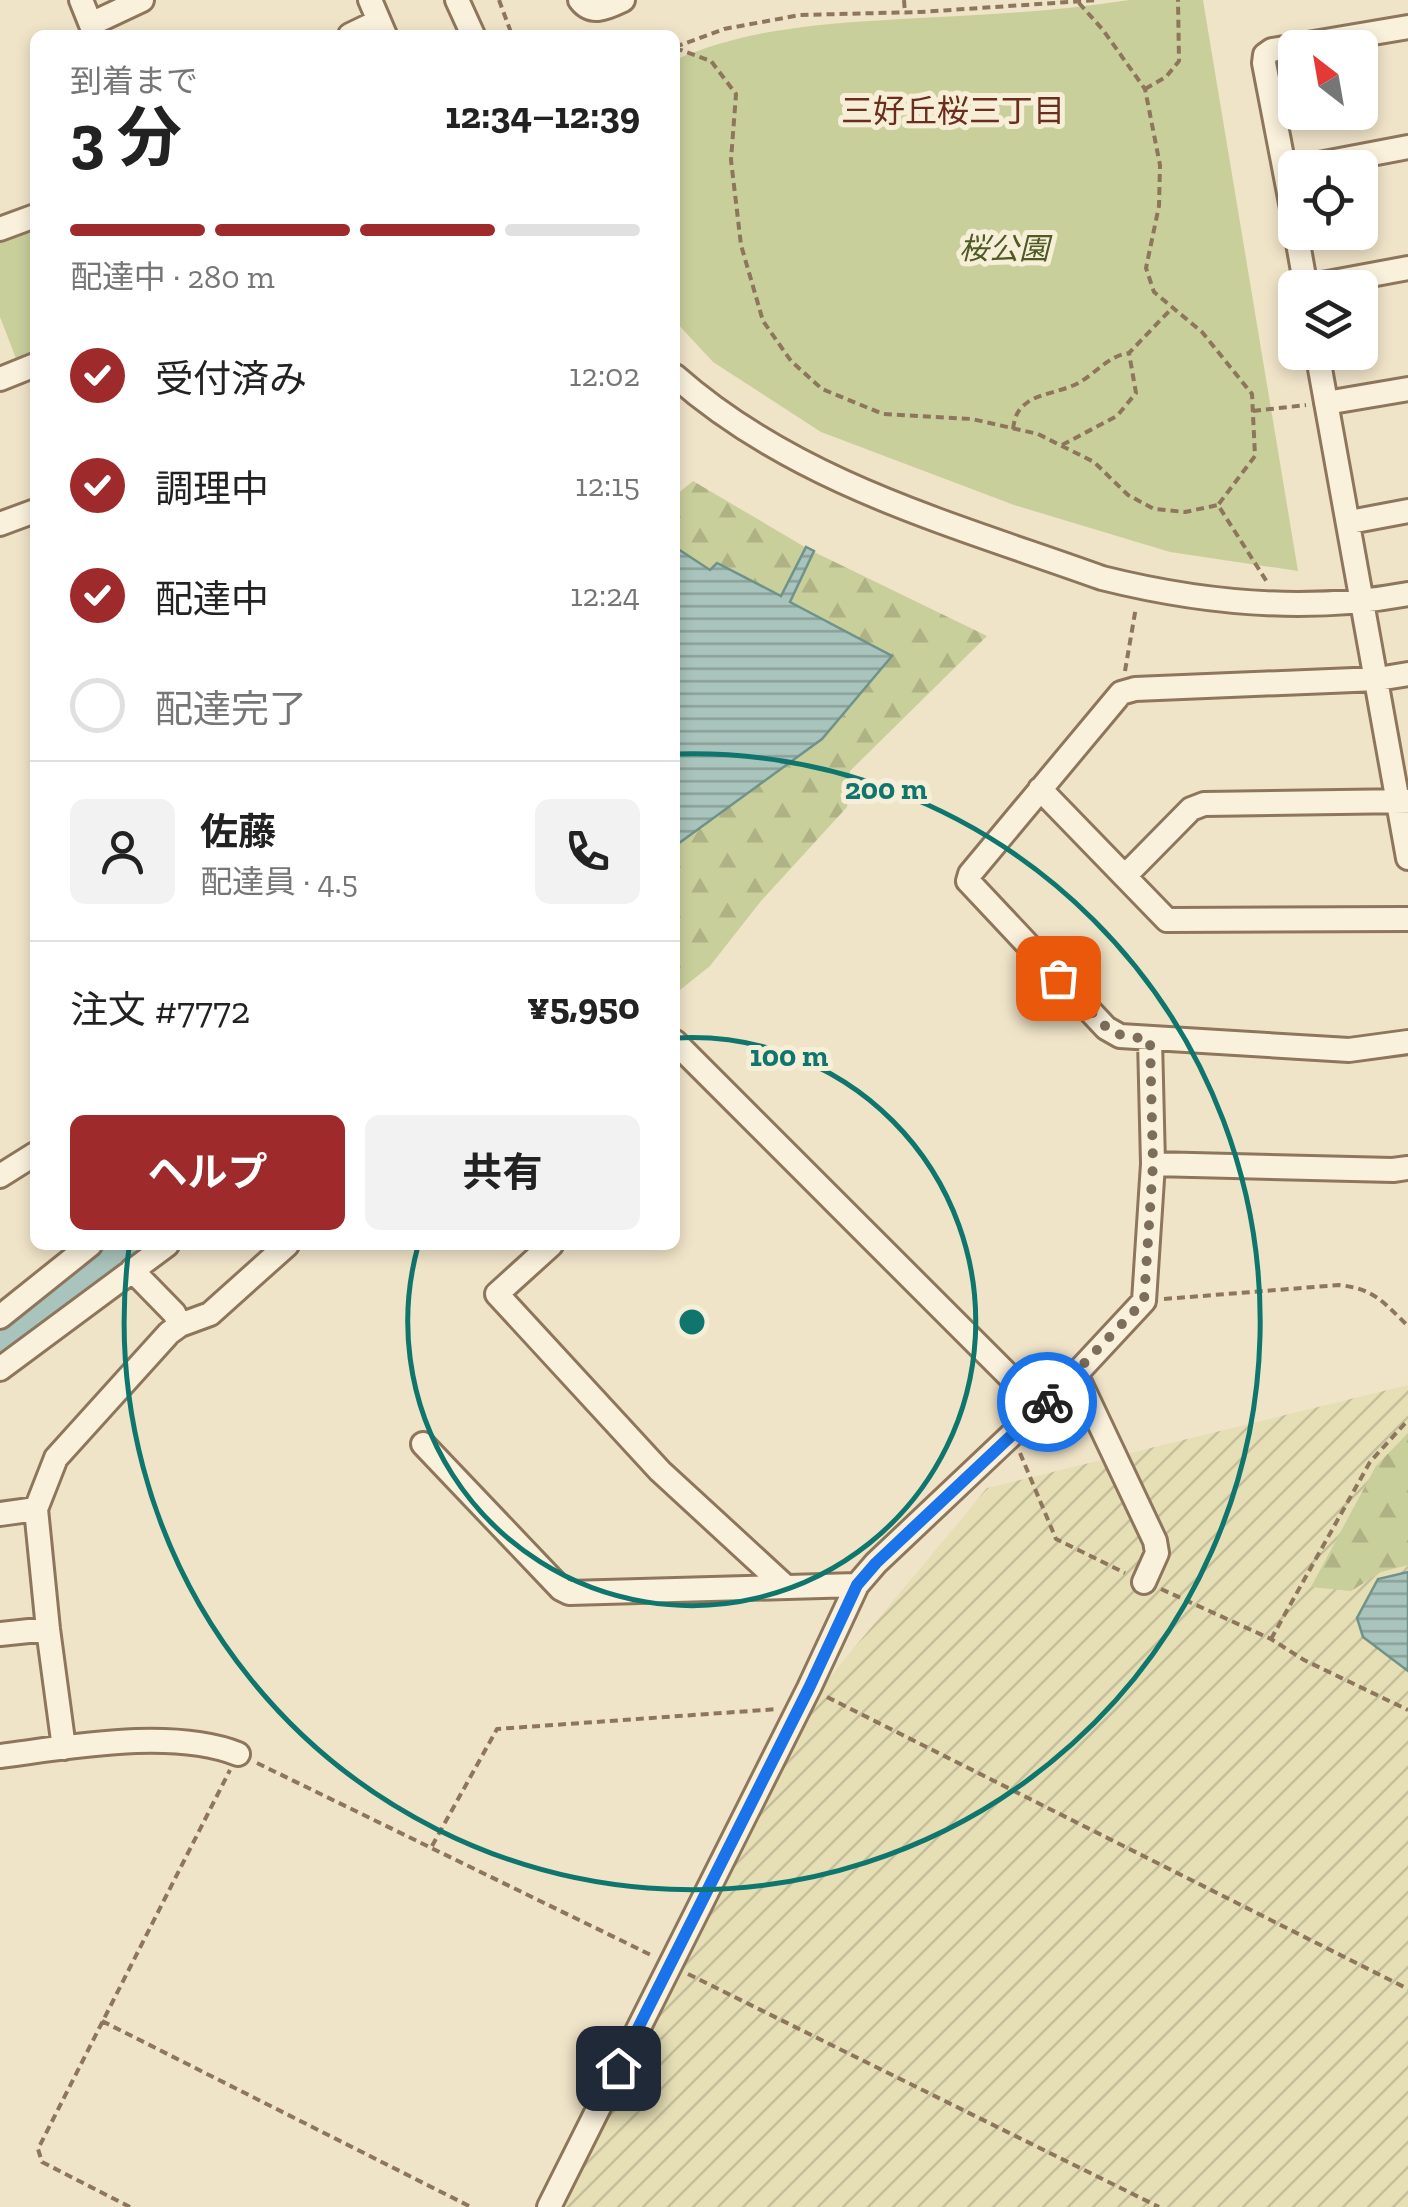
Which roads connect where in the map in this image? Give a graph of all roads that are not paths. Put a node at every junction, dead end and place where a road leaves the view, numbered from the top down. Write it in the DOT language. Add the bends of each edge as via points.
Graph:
graph roads {
  1 [pos="81,0"];
  2 [pos="142,0"];
  3 [pos="457,0"];
  4 [pos="580,0"];
  5 [pos="623,0"];
  6 [pos="1408,27"];
  7 [pos="92,30"];
  8 [pos="471,30"];
  9 [pos="1408,147"];
  10 [pos="1288,150"];
  11 [pos="1378,152"];
  12 [pos="30,218"];
  13 [pos="0,230"];
  14 [pos="1408,268"];
  15 [pos="1378,274"];
  16 [pos="30,367"];
  17 [pos="1320,370"];
  18 [pos="0,379"];
  19 [pos="680,380"];
  20 [pos="1408,389"];
  21 [pos="1326,403"];
  22 [pos="1408,511"];
  23 [pos="30,512"];
  24 [pos="1350,522"];
  25 [pos="0,524"];
  26 [pos="1408,594"];
  27 [pos="1363,602"];
  28 [pos="1408,674"];
  29 [pos="1378,679"];
  30 [pos="1040,789"];
  31 [pos="1403,802"];
  32 [pos="1408,858"];
  33 [pos="1126,875"];
  34 [pos="1408,919"];
  35 [pos="1150,1040"];
  36 [pos="1408,1042"];
  37 [pos="680,1047"];
  38 [pos="1153,1164"];
  39 [pos="1408,1168"];
  40 [pos="84,1250"];
  41 [pos="160,1250"];
  42 [pos="281,1250"];
  43 [pos="545,1250"];
  44 [pos="132,1270"];
  45 [pos="0,1316"];
  46 [pos="180,1325"];
  47 [pos="0,1369"];
  48 [pos="1076,1374"];
  49 [pos="1041,1408"];
  50 [pos="423,1444"];
  51 [pos="36,1509"];
  52 [pos="0,1514"];
  53 [pos="1144,1582"];
  54 [pos="857,1585"];
  55 [pos="785,1586"];
  56 [pos="48,1628"];
  57 [pos="0,1634"];
  58 [pos="64,1748"];
  59 [pos="238,1754"];
  60 [pos="0,1756"];
  61 [pos="549,2207"];
  1 -- 7 [label="street"];
  2 -- 7 [label="street"];
  3 -- 8 [label="street"];
  4 -- 5 [label="street" via="597,10"];
  6 -- 10 [label="street" via="1265,55"];
  9 -- 11 [label="street"];
  12 -- 13 [label="street"];
  14 -- 15 [label="street"];
  16 -- 18 [label="street"];
  17 -- 21 [label="street"];
  19 -- 27 [label="street" via="771,448 849,486 1102,578 1282,605"];
  20 -- 21 [label="street"];
  21 -- 24 [label="street"];
  22 -- 24 [label="street"];
  23 -- 25 [label="street"];
  24 -- 27 [label="street"];
  26 -- 27 [label="street"];
  27 -- 29 [label="street"];
  28 -- 29 [label="street"];
  29 -- 30 [label="street" via="1134,689 1122,693"];
  29 -- 31 [label="street"];
  30 -- 33 [label="street"];
  30 -- 35 [label="street" via="968,881 1112,1033"];
  31 -- 32 [label="street"];
  31 -- 33 [label="street" via="1204,804 1191,809"];
  33 -- 34 [label="street" via="1172,922"];
  35 -- 36 [label="street" via="1349,1050"];
  35 -- 38 [label="street"];
  37 -- 49 [label="street"];
  38 -- 39 [label="street"];
  38 -- 48 [label="street" via="1144,1301"];
  40 -- 45 [label="street"];
  41 -- 44 [label="street"];
  42 -- 46 [label="street" via="210,1314"];
  43 -- 55 [label="street" via="496,1294 660,1470"];
  44 -- 46 [label="street"];
  44 -- 47 [label="street"];
  46 -- 51 [label="street" via="56,1458"];
  48 -- 49 [label="street"];
  48 -- 53 [label="street" via="1155,1541 1158,1553"];
  49 -- 54 [label="street"];
  50 -- 55 [label="street" via="570,1594"];
  51 -- 52 [label="street"];
  51 -- 56 [label="street"];
  54 -- 55 [label="street"];
  54 -- 61 [label="street"];
  56 -- 57 [label="street"];
  56 -- 58 [label="street"];
  58 -- 59 [label="street" via="150,1740"];
  58 -- 60 [label="street"];
}
